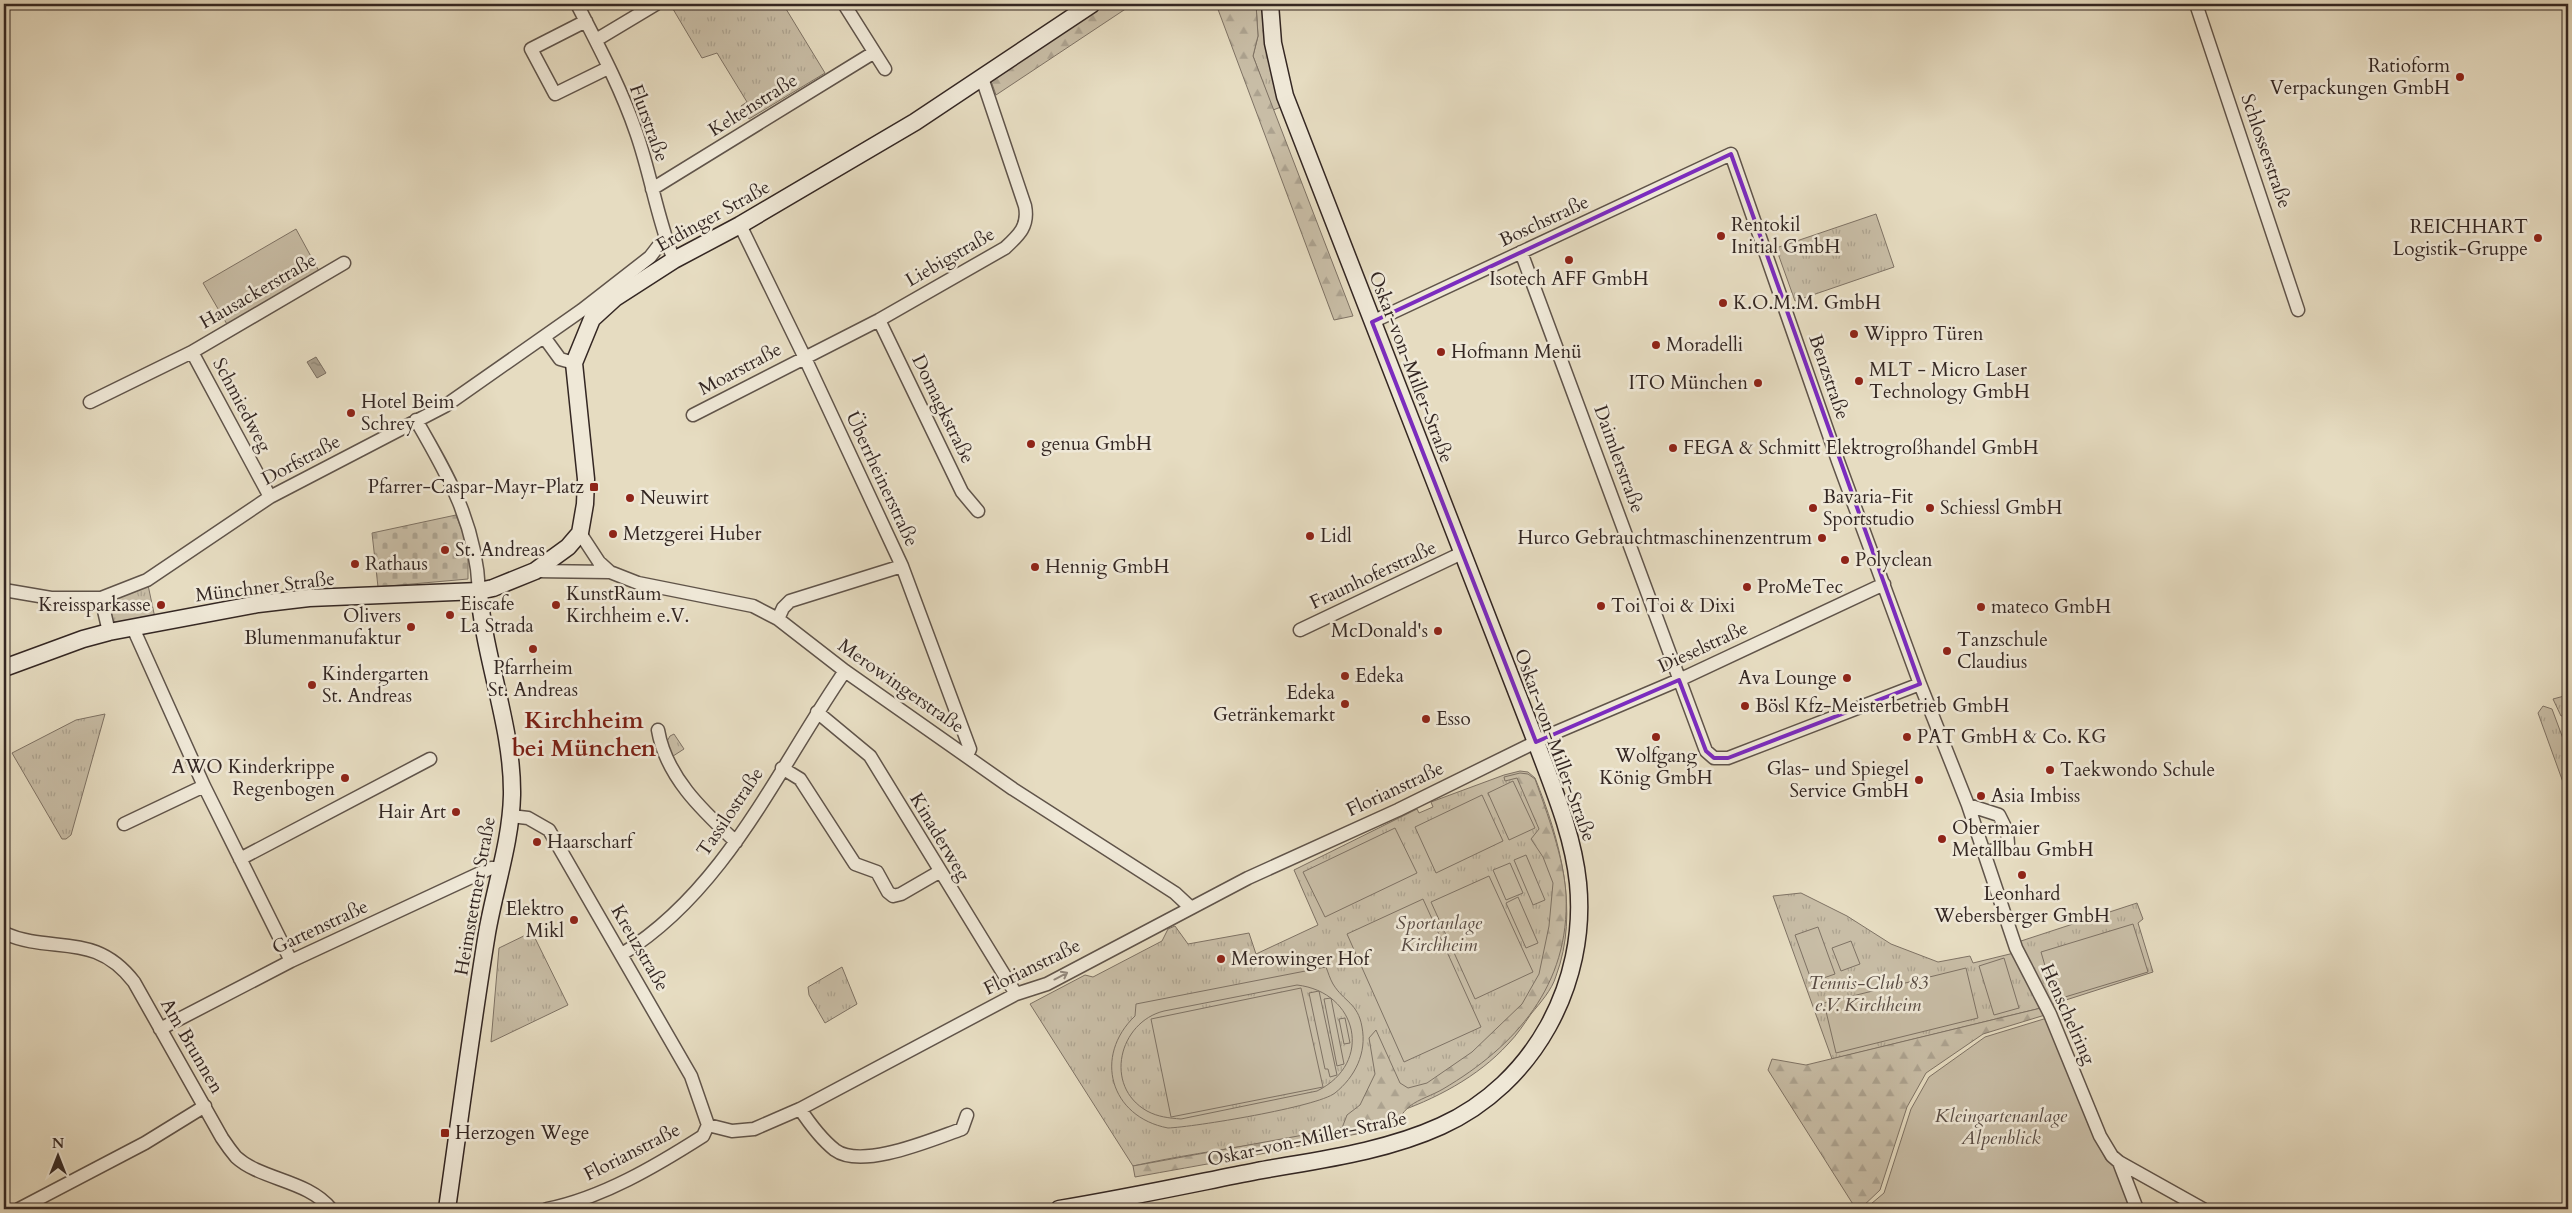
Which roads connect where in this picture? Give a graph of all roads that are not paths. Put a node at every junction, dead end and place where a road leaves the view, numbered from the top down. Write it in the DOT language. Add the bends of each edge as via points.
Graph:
graph roads {
  1 [pos="577,4"];
  2 [pos="656,4"];
  3 [pos="844,4"];
  4 [pos="1092,4"];
  5 [pos="1270,4"];
  6 [pos="2196,4"];
  7 [pos="586,21"];
  8 [pos="596,40"];
  9 [pos="873,53"];
  10 [pos="608,68"];
  11 [pos="885,69"];
  12 [pos="982,78"];
  13 [pos="1731,154"];
  14 [pos="652,189"];
  15 [pos="740,225"];
  16 [pos="666,240"];
  17 [pos="1521,252"];
  18 [pos="674,260"];
  19 [pos="344,263"];
  20 [pos="2298,310"];
  21 [pos="587,314"];
  22 [pos="879,320"];
  23 [pos="1372,322"];
  24 [pos="544,337"];
  25 [pos="192,352"];
  26 [pos="804,356"];
  27 [pos="574,363"];
  28 [pos="90,402"];
  29 [pos="693,415"];
  30 [pos="416,420"];
  31 [pos="270,496"];
  32 [pos="978,512"];
  33 [pos="580,533"];
  34 [pos="1462,553"];
  35 [pos="902,566"];
  36 [pos="535,571"];
  37 [pos="610,572"];
  38 [pos="1884,584"];
  39 [pos="4,590"];
  40 [pos="479,591"];
  41 [pos="101,598"];
  42 [pos="778,619"];
  43 [pos="133,628"];
  44 [pos="1300,630"];
  45 [pos="109,632"];
  46 [pos="4,668"];
  47 [pos="845,671"];
  48 [pos="1679,680"];
  49 [pos="1920,684"];
  50 [pos="817,712"];
  51 [pos="658,730"];
  52 [pos="1536,742"];
  53 [pos="967,756"];
  54 [pos="430,759"];
  55 [pos="782,768"];
  56 [pos="204,786"];
  57 [pos="1968,806"];
  58 [pos="511,816"];
  59 [pos="124,824"];
  60 [pos="736,842"];
  61 [pos="1983,850"];
  62 [pos="240,859"];
  63 [pos="500,868"];
  64 [pos="939,872"];
  65 [pos="1190,907"];
  66 [pos="4,932"];
  67 [pos="622,954"];
  68 [pos="290,961"];
  69 [pos="1016,994"];
  70 [pos="160,1029"];
  71 [pos="204,1106"];
  72 [pos="800,1109"];
  73 [pos="967,1115"];
  74 [pos="708,1125"];
  75 [pos="2119,1162"];
  76 [pos="19,1209"];
  77 [pos="331,1209"];
  78 [pos="447,1209"];
  79 [pos="547,1209"];
  80 [pos="1059,1209"];
  81 [pos="2137,1209"];
  82 [pos="2203,1209"];
  1 -- 7 [label="street, Flurstraße"];
  2 -- 8 [label="street"];
  3 -- 9 [label="street"];
  4 -- 12 [label="street, Erdinger Straße"];
  5 -- 23 [label="street, Oskar-von-Miller-Straße" via="1273,43 1285,96"];
  6 -- 20 [label="street, Schlosserstraße"];
  7 -- 8 [label="street, Flurstraße"];
  7 -- 10 [label="street" via="531,49 555,94"];
  8 -- 10 [label="street, Flurstraße"];
  9 -- 11 [label="street"];
  9 -- 14 [label="street, Keltenstraße"];
  10 -- 14 [label="street, Flurstraße" via="636,131"];
  12 -- 15 [label="street, Erdinger Straße"];
  12 -- 22 [label="street, Liebigstraße" via="1025,206 1027,215 1021,233 1005,248"];
  13 -- 17 [label="street, Boschstraße"];
  13 -- 38 [label="street, Benzstraße"];
  14 -- 16 [label="street, Flurstraße"];
  15 -- 18 [label="street, Erdinger Straße"];
  15 -- 26 [label="street, Überrheinerstraße"];
  16 -- 18 [label="street, Flurstraße"];
  16 -- 21 [label="street, Dorfstraße"];
  17 -- 23 [label="street, Boschstraße"];
  17 -- 48 [label="street, Daimlerstraße"];
  18 -- 21 [label="street, Erdinger Straße"];
  19 -- 25 [label="street, Hausackerstraße"];
  21 -- 24 [label="street, Dorfstraße"];
  21 -- 27 [label="street, Erdinger Straße"];
  22 -- 26 [label="street, Liebigstraße"];
  22 -- 32 [label="street, Domagkstraße" via="962,492"];
  23 -- 34 [label="street, Oskar-von-Miller-Straße"];
  24 -- 27 [label="street" via="560,359"];
  24 -- 30 [label="street, Dorfstraße" via="445,406"];
  25 -- 28 [label="street, Schmiedweg"];
  25 -- 31 [label="street, Schmiedweg"];
  26 -- 29 [label="street, Moarstraße"];
  26 -- 35 [label="street, Überrheinerstraße"];
  27 -- 33 [label="street, Erdinger Straße" via="586,479"];
  30 -- 31 [label="street, Dorfstraße"];
  30 -- 40 [label="street" via="442,464 467,518 473,539"];
  31 -- 41 [label="street, Dorfstraße" via="147,580"];
  33 -- 36 [label="street" via="554,559"];
  33 -- 37 [label="street, Merowingerstraße" via="599,562"];
  34 -- 44 [label="street, Fraunhoferstraße"];
  34 -- 52 [label="street, Oskar-von-Miller-Straße"];
  35 -- 42 [label="street" via="790,601"];
  35 -- 53 [label="street, Überrheinerstraße" via="970,749"];
  36 -- 37 [label="street"];
  36 -- 40 [label="street, Münchner Straße"];
  37 -- 42 [label="street, Merowingerstraße" via="638,583 752,606"];
  38 -- 48 [label="street, Dieselstraße"];
  38 -- 49 [label="street, Henschelring"];
  39 -- 41 [label="street" via="51,598"];
  40 -- 43 [label="street, Münchner Straße" via="309,598 258,604"];
  40 -- 58 [label="street, Heimstettner Straße" via="486,645 511,765"];
  41 -- 45 [label="street"];
  42 -- 47 [label="street, Merowingerstraße"];
  43 -- 45 [label="street, Münchner Straße"];
  43 -- 56 [label="street"];
  45 -- 46 [label="street, Münchner Straße"];
  47 -- 50 [label="street, Tassilostraße"];
  47 -- 53 [label="street, Merowingerstraße"];
  48 -- 49 [label="street" via="1706,751 1714,758 1728,758"];
  48 -- 52 [label="street, Dieselstraße"];
  49 -- 57 [label="street, Henschelring"];
  50 -- 55 [label="street, Tassilostraße"];
  50 -- 64 [label="street, Kinaderweg" via="870,756"];
  51 -- 60 [label="street" via="660,745 694,803"];
  52 -- 65 [label="street, Florianstraße"];
  52 -- 80 [label="street, Oskar-von-Miller-Straße" via="1568,832 1578,882 1576,952 1559,1006 1537,1045 1506,1082 1449,1122 1388,1145"];
  53 -- 65 [label="street, Merowingerstraße" via="1175,893"];
  54 -- 62 [label="street"];
  55 -- 60 [label="street, Tassilostraße"];
  55 -- 64 [label="street" via="800,779 855,864 877,872 893,896"];
  56 -- 59 [label="street"];
  56 -- 62 [label="street"];
  57 -- 61 [label="street, Henschelring"];
  57 -- 61 [label="street" via="1999,815 2007,831 2008,844 1989,852"];
  58 -- 63 [label="street, Heimstettner Straße"];
  58 -- 67 [label="street, Kreuzstraße" via="528,818 549,830"];
  60 -- 67 [label="street, Tassilostraße" via="651,936"];
  61 -- 75 [label="street, Henschelring" via="2016,948 2050,1014 2100,1136"];
  62 -- 68 [label="street"];
  63 -- 68 [label="street, Gartenstraße" via="491,868"];
  63 -- 78 [label="street, Heimstettner Straße" via="486,938"];
  64 -- 69 [label="street, Kinaderweg"];
  69 -- 65 [label="street, Florianstraße, one-way" via="1047,984"];
  66 -- 70 [label="street, Am Brunnen" via="16,937 89,949 114,961 134,982"];
  67 -- 74 [label="street, Kreuzstraße" via="691,1076"];
  68 -- 70 [label="street, Gartenstraße"];
  69 -- 72 [label="street, Florianstraße"];
  70 -- 71 [label="street, Am Brunnen"];
  71 -- 76 [label="street" via="145,1142"];
  71 -- 77 [label="street, Am Brunnen" via="237,1158 310,1191"];
  72 -- 73 [label="street" via="811,1127 837,1152 867,1157 894,1152 962,1129"];
  72 -- 74 [label="street, Florianstraße" via="754,1129 732,1131"];
  74 -- 79 [label="street, Florianstraße" via="703,1136 642,1173"];
  75 -- 81 [label="street"];
  75 -- 82 [label="street, Henschelring"];
}
